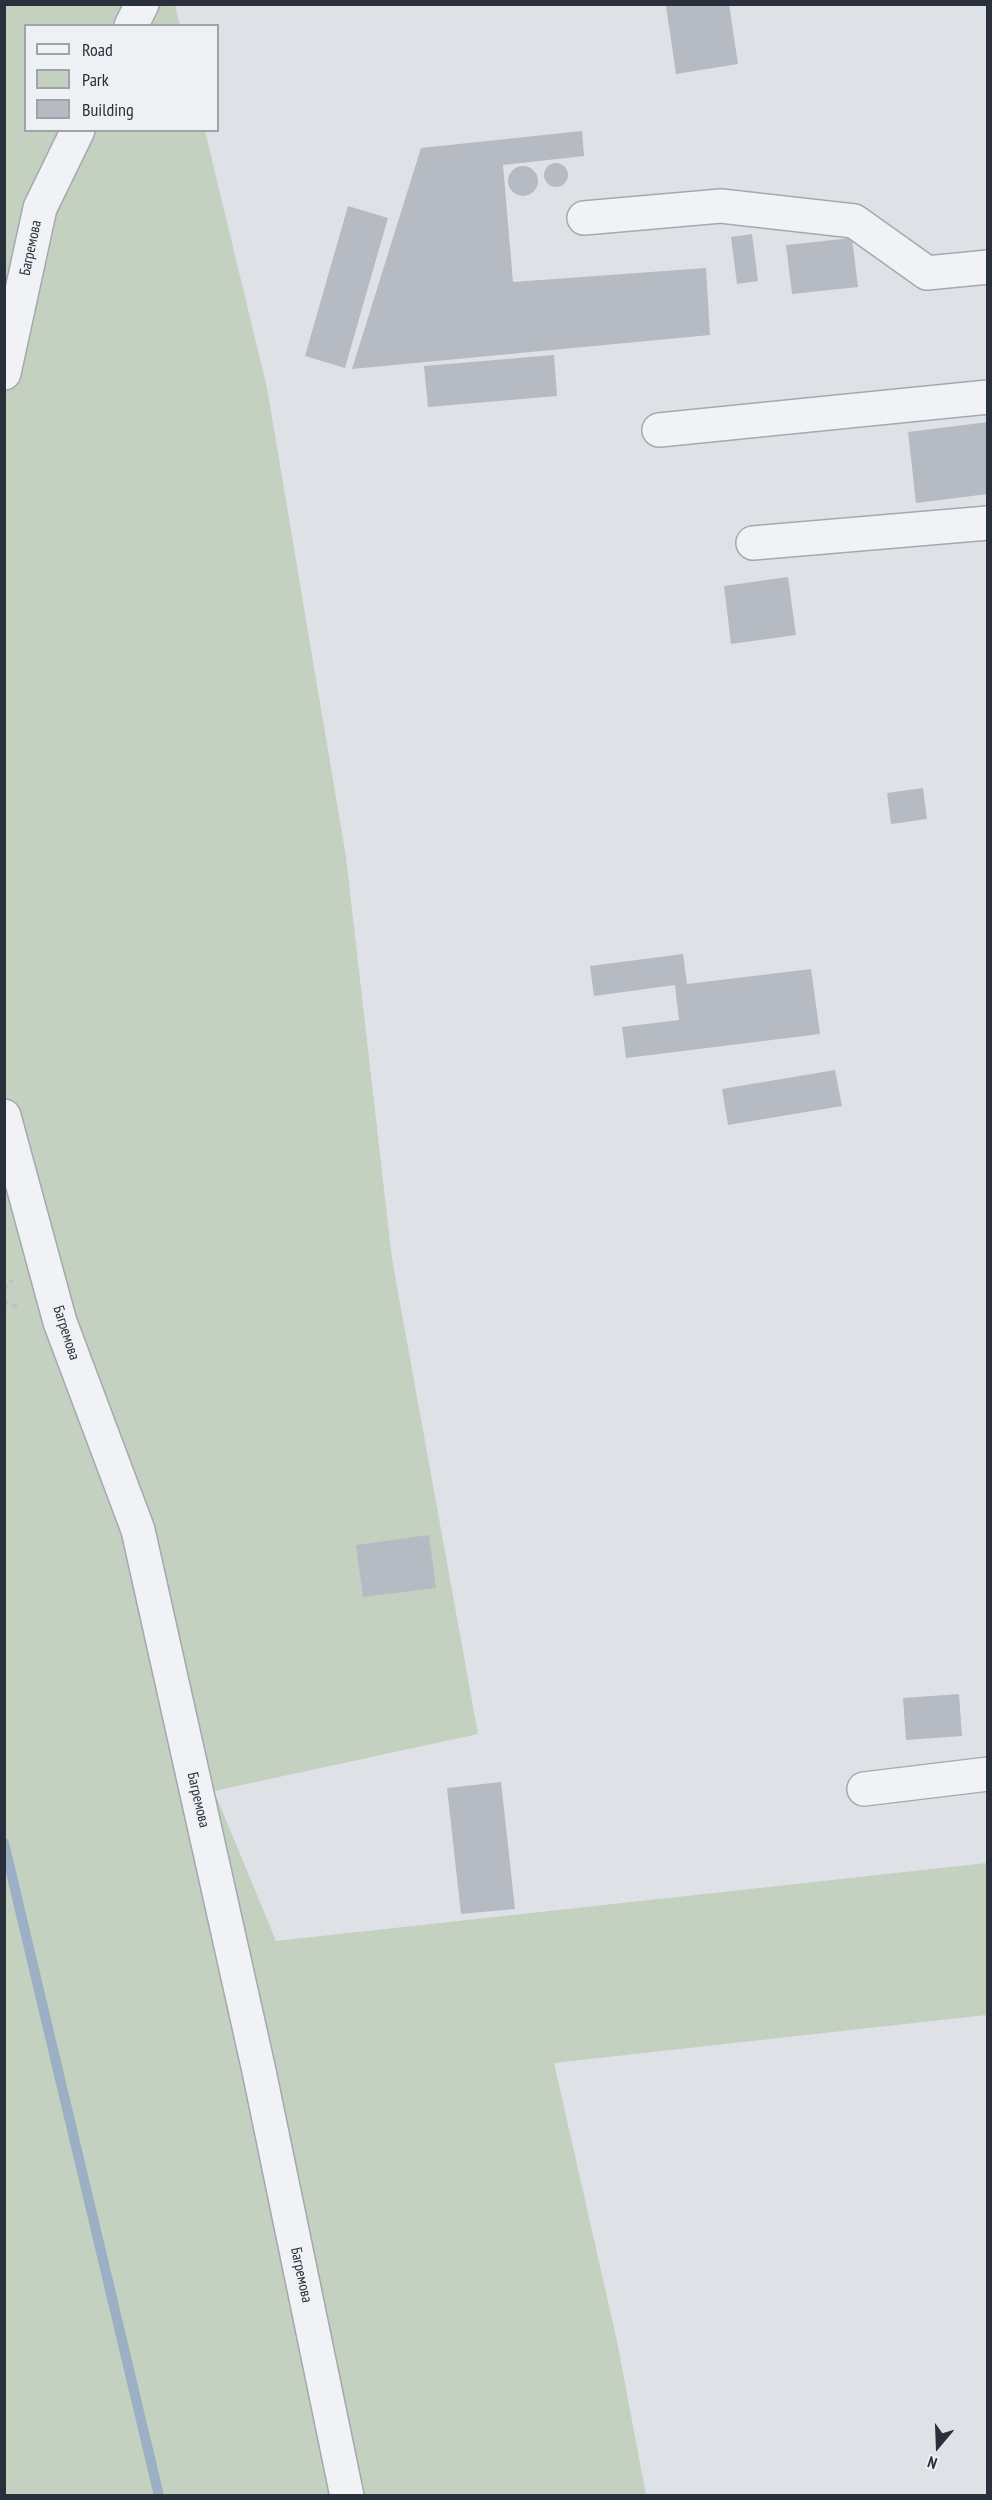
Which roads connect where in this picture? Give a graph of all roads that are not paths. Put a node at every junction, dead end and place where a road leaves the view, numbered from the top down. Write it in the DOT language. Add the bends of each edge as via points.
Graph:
graph roads {
  1 [pos="142,4"];
  2 [pos="132,24"];
  3 [pos="77,132"];
  4 [pos="584,218"];
  5 [pos="987,267"];
  6 [pos="4,373"];
  7 [pos="987,397"];
  8 [pos="659,430"];
  9 [pos="987,523"];
  10 [pos="753,543"];
  11 [pos="4,1116"];
  12 [pos="987,1774"];
  13 [pos="864,1789"];
  14 [pos="347,2496"];
  1 -- 2 [label="street"];
  3 -- 6 [label="street, Багремова" via="40,207"];
  4 -- 5 [label="street" via="721,206 854,221 927,273"];
  7 -- 8 [label="street"];
  9 -- 10 [label="street"];
  11 -- 14 [label="street, Багремова" via="60,1322 138,1530 259,2071"];
  12 -- 13 [label="street"];
}
